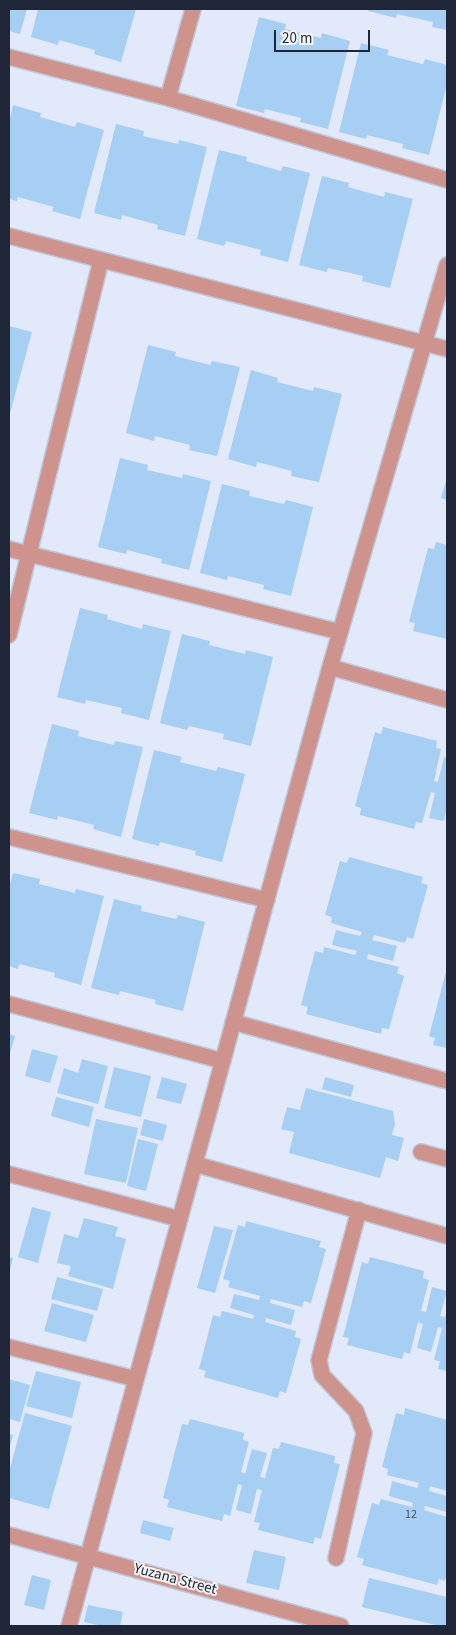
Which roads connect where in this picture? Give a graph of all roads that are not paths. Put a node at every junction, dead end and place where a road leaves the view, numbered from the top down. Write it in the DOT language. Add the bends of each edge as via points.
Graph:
graph roads {
  1 [pos="193,9"];
  2 [pos="9,57"];
  3 [pos="168,98"];
  4 [pos="447,180"];
  5 [pos="9,236"];
  6 [pos="101,260"];
  7 [pos="447,265"];
  8 [pos="425,343"];
  9 [pos="447,349"];
  10 [pos="9,550"];
  11 [pos="29,554"];
  12 [pos="340,632"];
  13 [pos="9,635"];
  14 [pos="330,667"];
  15 [pos="447,700"];
  16 [pos="9,836"];
  17 [pos="267,900"];
  18 [pos="9,1004"];
  19 [pos="234,1022"];
  20 [pos="223,1061"];
  21 [pos="447,1081"];
  22 [pos="421,1152"];
  23 [pos="447,1159"];
  24 [pos="195,1164"];
  25 [pos="9,1174"];
  26 [pos="359,1210"];
  27 [pos="180,1219"];
  28 [pos="447,1236"];
  29 [pos="9,1347"];
  30 [pos="136,1379"];
  31 [pos="9,1535"];
  32 [pos="88,1556"];
  33 [pos="336,1558"];
  34 [pos="69,1626"];
  35 [pos="341,1626"];
  1 -- 3 [label="street"];
  2 -- 3 [label="street"];
  3 -- 4 [label="street"];
  5 -- 6 [label="street"];
  6 -- 8 [label="street"];
  6 -- 11 [label="street"];
  7 -- 8 [label="street"];
  8 -- 9 [label="street"];
  8 -- 12 [label="street"];
  10 -- 11 [label="street"];
  11 -- 12 [label="street"];
  11 -- 13 [label="street"];
  12 -- 14 [label="street"];
  14 -- 15 [label="street"];
  14 -- 17 [label="street"];
  16 -- 17 [label="street"];
  17 -- 19 [label="street"];
  18 -- 20 [label="street"];
  19 -- 20 [label="street"];
  19 -- 21 [label="street"];
  20 -- 24 [label="street"];
  22 -- 23 [label="street"];
  24 -- 26 [label="street"];
  24 -- 27 [label="street"];
  25 -- 27 [label="street"];
  26 -- 28 [label="street"];
  26 -- 33 [label="street" via="319,1360 322,1375 356,1412 364,1433"];
  27 -- 30 [label="street"];
  29 -- 30 [label="street"];
  30 -- 32 [label="street"];
  31 -- 32 [label="street, Yuzana Street"];
  32 -- 34 [label="street"];
  32 -- 35 [label="street, Yuzana Street"];
}
